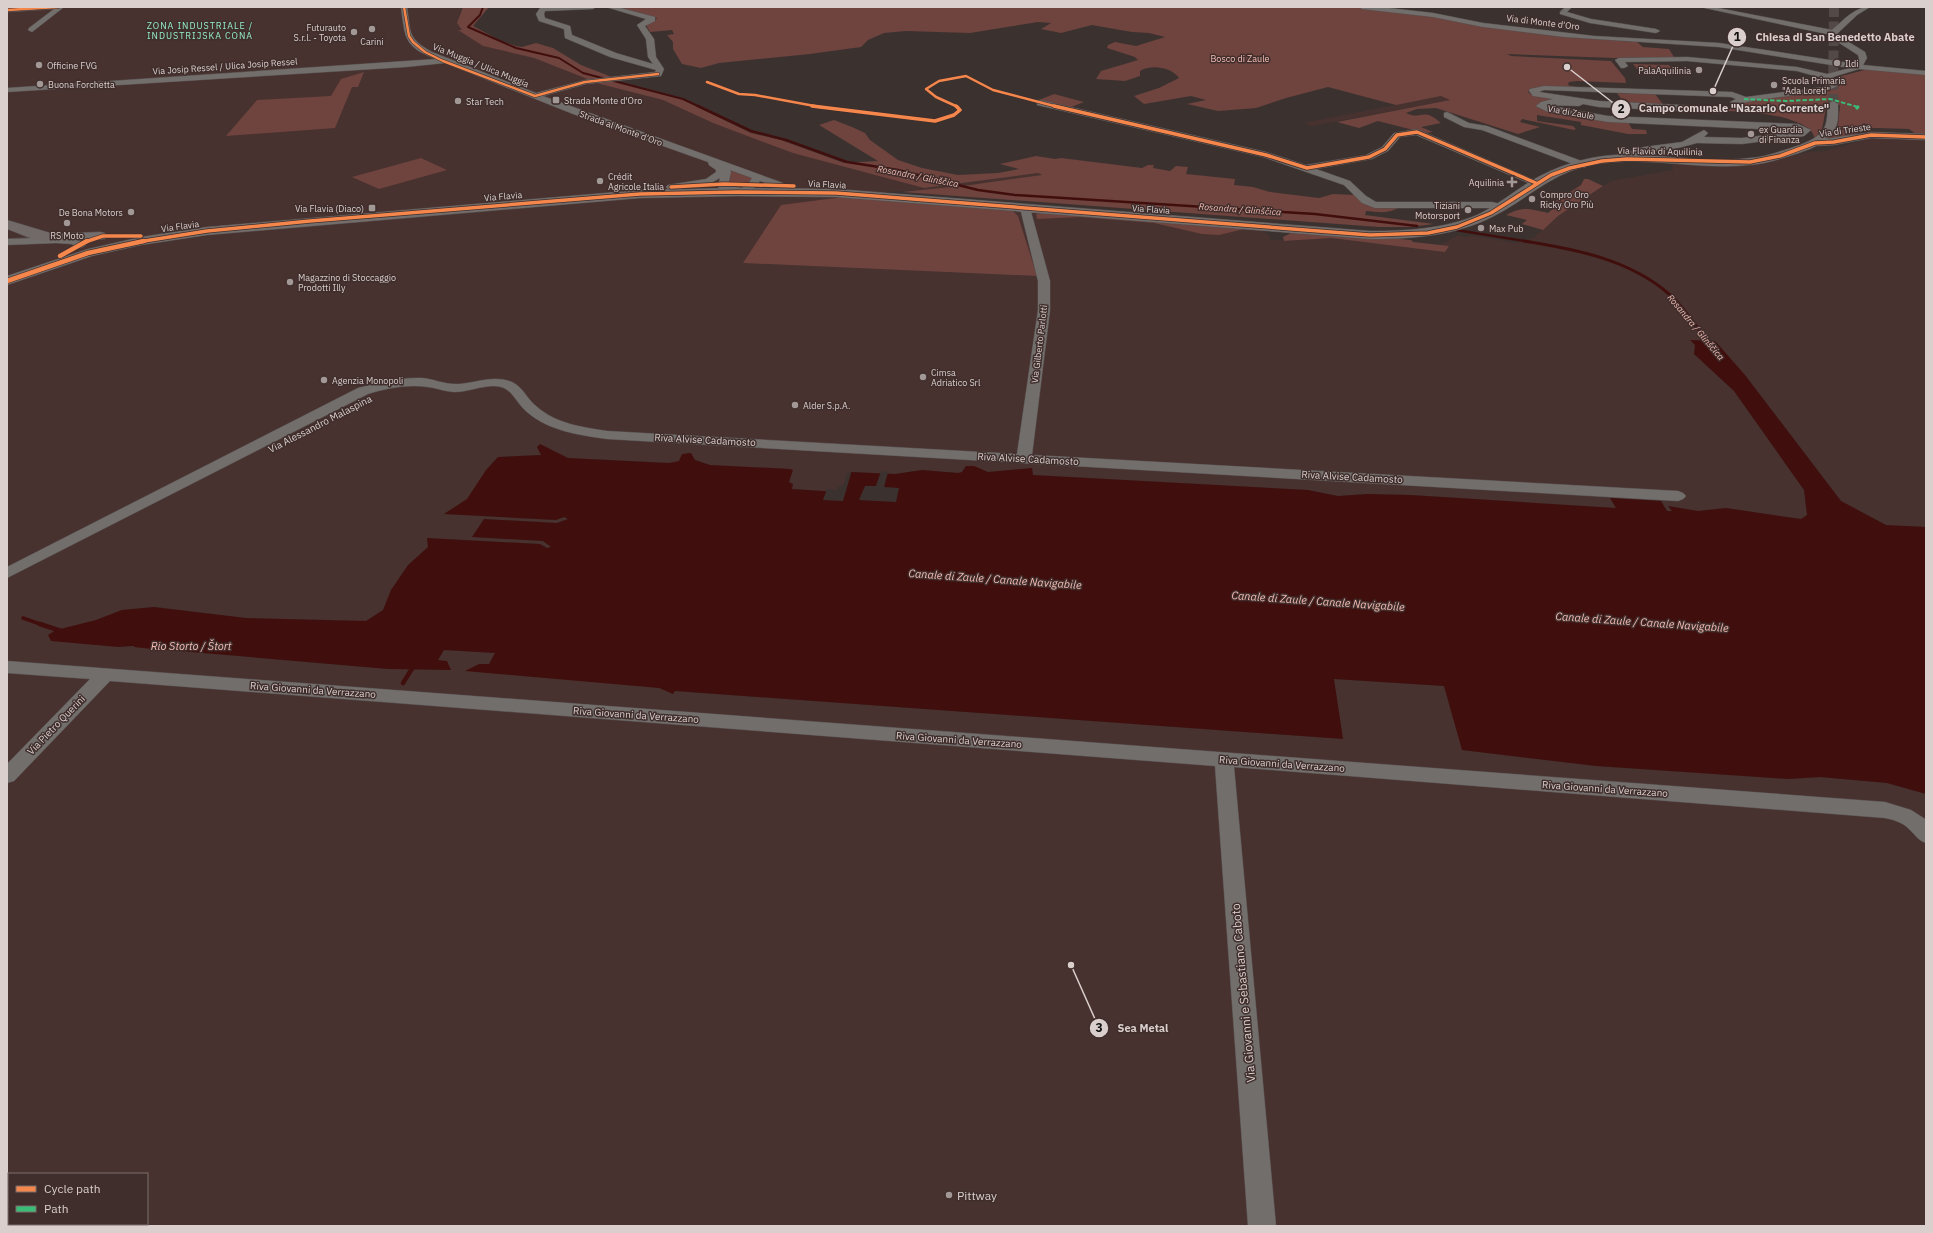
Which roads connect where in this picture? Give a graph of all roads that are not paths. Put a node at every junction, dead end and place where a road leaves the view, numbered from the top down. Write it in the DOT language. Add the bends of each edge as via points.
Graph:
graph roads {
  1 [pos="58,7"];
  2 [pos="61,7"];
  3 [pos="404,7"];
  4 [pos="593,7"];
  5 [pos="609,7"];
  6 [pos="1362,7"];
  7 [pos="1569,7"];
  8 [pos="1703,7"];
  9 [pos="1867,7"];
  10 [pos="7,10"];
  11 [pos="32,30"];
  12 [pos="1662,32"];
  13 [pos="1670,34"];
  14 [pos="1834,34"];
  15 [pos="1699,43"];
  16 [pos="444,61"];
  17 [pos="1624,66"];
  18 [pos="1858,67"];
  19 [pos="660,69"];
  20 [pos="1926,73"];
  21 [pos="1829,77"];
  22 [pos="7,90"];
  23 [pos="535,96"];
  24 [pos="1744,99"];
  25 [pos="1579,102"];
  26 [pos="1040,103"];
  27 [pos="1833,104"];
  28 [pos="1722,110"];
  29 [pos="1447,115"];
  30 [pos="1713,124"];
  31 [pos="1926,137"];
  32 [pos="1697,140"];
  33 [pos="1815,143"];
  34 [pos="1642,155"];
  35 [pos="706,160"];
  36 [pos="1584,164"];
  37 [pos="721,168"];
  38 [pos="1307,168"];
  39 [pos="756,180"];
  40 [pos="1536,183"];
  41 [pos="724,184"];
  42 [pos="671,186"];
  43 [pos="737,192"];
  44 [pos="1501,207"];
  45 [pos="1025,208"];
  46 [pos="1482,217"];
  47 [pos="12,226"];
  48 [pos="1427,228"];
  49 [pos="1445,230"];
  50 [pos="52,238"];
  51 [pos="8,242"];
  52 [pos="117,242"];
  53 [pos="100,243"];
  54 [pos="81,245"];
  55 [pos="7,276"];
  56 [pos="7,281"];
  57 [pos="396,384"];
  58 [pos="1024,458"];
  59 [pos="1678,496"];
  60 [pos="7,573"];
  61 [pos="7,586"];
  62 [pos="7,667"];
  63 [pos="105,675"];
  64 [pos="1224,760"];
  65 [pos="7,776"];
  66 [pos="1926,836"];
  67 [pos="1262,1226"];
  1 -- 10 [label="street"];
  2 -- 11 [label="street"];
  3 -- 16 [label="street, Via Muggia / Ulica Muggia" via="408,34 414,45"];
  4 -- 19 [label="street" via="542,9 541,17 567,28 568,36 571,38 613,55"];
  5 -- 19 [label="street" via="652,19 641,25 650,39 652,56"];
  6 -- 15 [label="street, Via di Monte d'Oro" via="1594,38"];
  7 -- 12 [label="street, Via di Monte d'Oro" via="1562,13 1595,22"];
  8 -- 14 [label="street"];
  9 -- 14 [label="street" via="1855,14"];
  13 -- 15 [label="street, Via di Monte d'Oro"];
  14 -- 18 [label="street" via="1862,54 1863,61"];
  15 -- 18 [label="street, Via di Monte d'Oro"];
  16 -- 22 [label="street, Via Josip Ressel / Ulica Josip Ressel"];
  16 -- 23 [label="street, Via Muggia / Ulica Muggia"];
  17 -- 21 [label="street" via="1619,60 1678,58 1797,69"];
  18 -- 20 [label="street, Via di Monte d'Oro"];
  18 -- 21 [label="street"];
  19 -- 23 [label="street" via="658,74 594,80"];
  21 -- 24 [label="street, Via di Zaule" via="1834,83 1830,88"];
  23 -- 35 [label="street, Strada al Monte d'Oro"];
  24 -- 25 [label="street, Via di Zaule" via="1726,95 1544,88 1533,90 1536,94"];
  24 -- 28 [label="street, Via di Zaule"];
  25 -- 28 [label="street, Via di Zaule"];
  25 -- 30 [label="street, Via di Zaule" via="1544,102 1540,106 1608,119"];
  26 -- 38 [label="street" via="1266,155"];
  27 -- 33 [label="main road, Via Flavia di Aquilinia" via="1830,129"];
  28 -- 30 [label="street, Via di Zaule"];
  29 -- 36 [label="street, Via Flavia di Aquilinia" via="1467,125 1484,128"];
  30 -- 32 [label="street, Via di Zaule"];
  30 -- 32 [label="street, Via di Zaule" via="1798,127 1807,132 1748,141"];
  31 -- 33 [label="street, Via di Trieste" via="1871,135"];
  32 -- 34 [label="street, Via di Zaule"];
  33 -- 34 [label="main road, Via Flavia di Aquilinia" via="1780,156 1750,162"];
  34 -- 36 [label="main road, Via Flavia di Aquilinia"];
  35 -- 37 [label="street, Strada al Monte d'Oro"];
  35 -- 39 [label="street, Strada al Monte d'Oro"];
  36 -- 40 [label="main road, Via Flavia di Aquilinia"];
  37 -- 41 [label="street" via="726,172"];
  37 -- 42 [label="street" via="721,173 709,181"];
  38 -- 40 [label="street" via="1369,157 1385,149 1397,135 1417,132"];
  38 -- 44 [label="street" via="1347,183 1366,202 1374,205"];
  39 -- 41 [label="main road, Via Flavia"];
  39 -- 43 [label="street" via="744,191"];
  39 -- 48 [label="main road, Via Flavia" via="780,185 1371,229"];
  40 -- 44 [label="main road, Via Flavia di Aquilinia"];
  41 -- 42 [label="main road, Via Flavia"];
  41 -- 43 [label="street" via="723,187"];
  42 -- 52 [label="main road, Via Flavia" via="260,221"];
  43 -- 45 [label="main road, Via Flavia" via="836,193"];
  43 -- 52 [label="main road, Via Flavia" via="609,196 265,224"];
  44 -- 46 [label="main road, Via Flavia di Aquilinia"];
  45 -- 49 [label="main road, Via Flavia" via="1370,235 1409,235"];
  45 -- 58 [label="street, Via Gilberto Parlotti" via="1044,281 1044,310"];
  46 -- 48 [label="main road, Via Flavia di Aquilinia"];
  46 -- 49 [label="main road, Via Flavia di Aquilinia"];
  47 -- 50 [label="highway"];
  47 -- 51 [label="highway" via="20,232"];
  50 -- 51 [label="street"];
  50 -- 53 [label="main road"];
  51 -- 54 [label="street" via="70,241"];
  52 -- 53 [label="main road, Via Flavia"];
  53 -- 54 [label="main road, Via Flavia" via="83,250 80,248"];
  53 -- 56 [label="main road, Via Flavia" via="70,258"];
  54 -- 55 [label="main road" via="60,256"];
  57 -- 58 [label="street, Riva Alvise Cadamosto" via="418,382 457,388 506,384 514,388 524,403 544,418 570,428 607,435"];
  57 -- 60 [label="street, Via Alessandro Malaspina" via="363,391"];
  57 -- 61 [label="street, Via Alessandro Malaspina"];
  58 -- 59 [label="street, Riva Alvise Cadamosto"];
  62 -- 63 [label="street, Riva Giovanni da Verrazzano"];
  63 -- 64 [label="street, Riva Giovanni da Verrazzano"];
  63 -- 65 [label="street, Via Pietro Querini"];
  64 -- 66 [label="street, Riva Giovanni da Verrazzano" via="1885,810 1916,822"];
  64 -- 67 [label="street, Via Giovanni e Sebastiano Caboto"];
}
